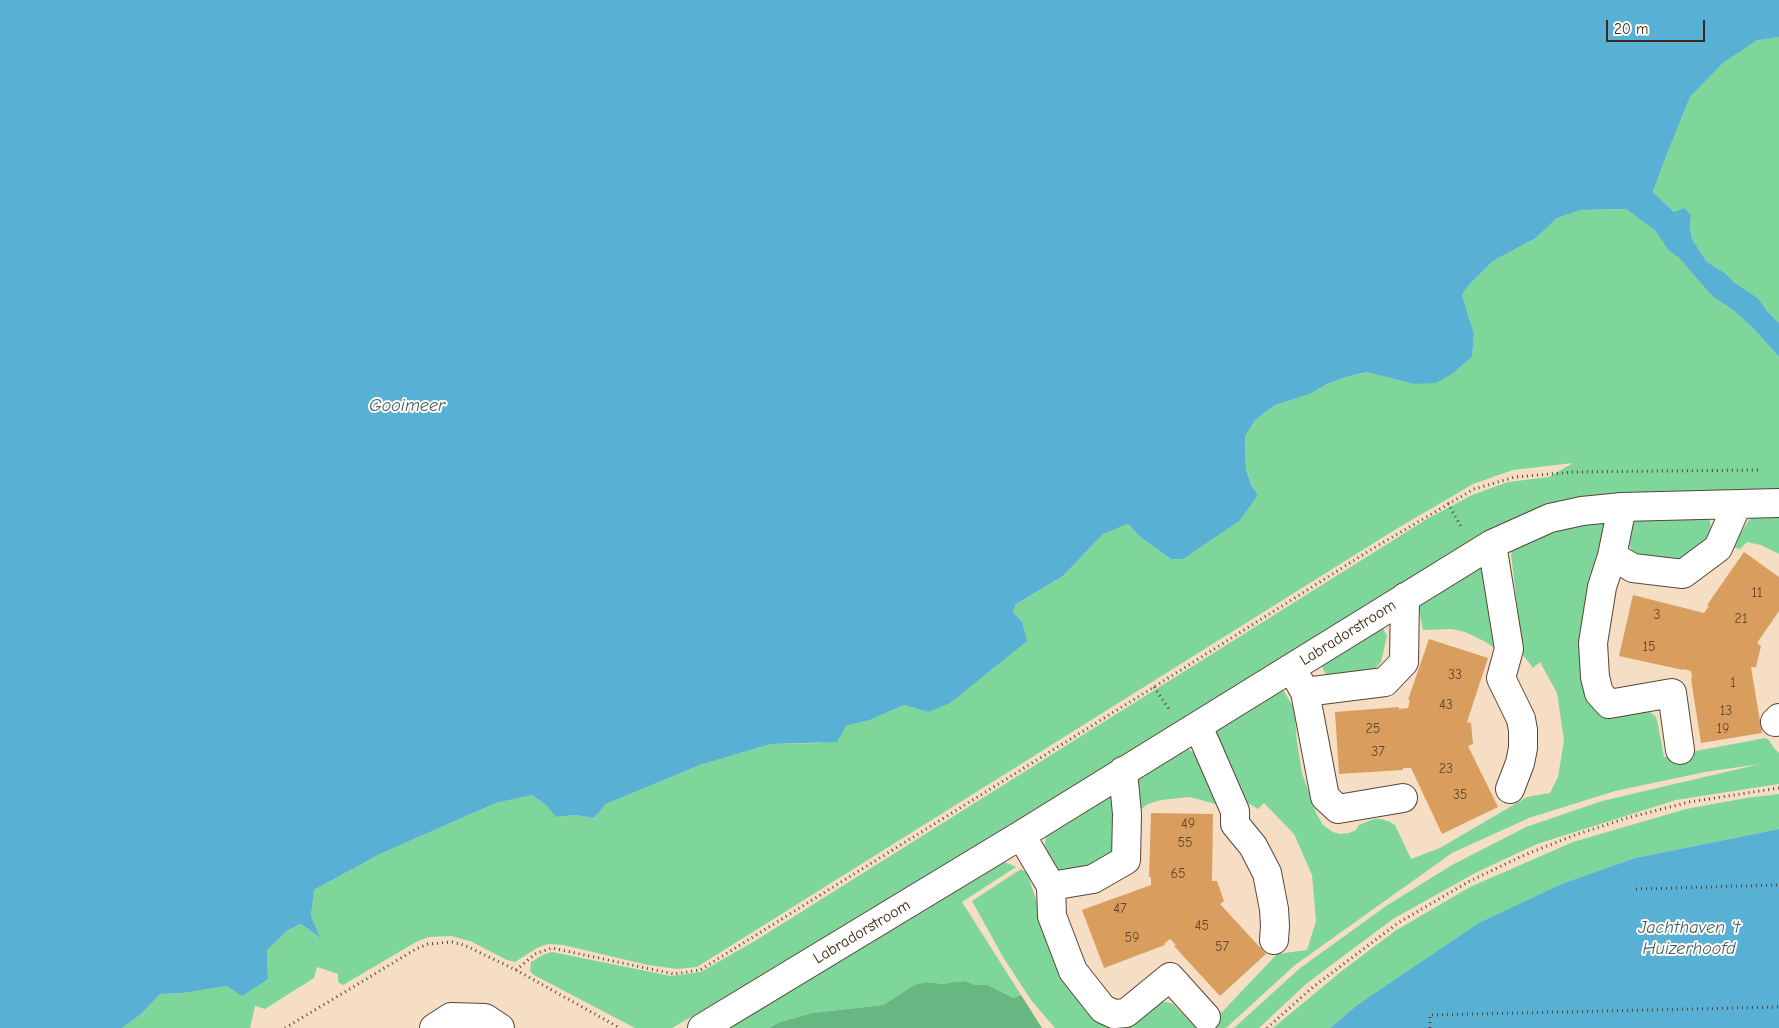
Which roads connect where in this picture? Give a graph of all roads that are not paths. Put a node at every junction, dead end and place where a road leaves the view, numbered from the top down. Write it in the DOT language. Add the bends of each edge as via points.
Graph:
graph roads {
  1 [pos="1779,503"];
  2 [pos="1737,505"];
  3 [pos="1622,507"];
  4 [pos="1492,544"];
  5 [pos="1612,556"];
  6 [pos="1405,597"];
  7 [pos="1298,680"];
  8 [pos="1198,726"];
  9 [pos="1680,750"];
  10 [pos="1123,771"];
  11 [pos="1510,789"];
  12 [pos="1403,798"];
  13 [pos="1021,835"];
  14 [pos="1051,886"];
  15 [pos="1274,940"];
  16 [pos="1206,1017"];
  17 [pos="434,1028"];
  18 [pos="500,1028"];
  19 [pos="702,1028"];
  1 -- 2 [label="street, Labradorstroom"];
  2 -- 3 [label="street, Labradorstroom"];
  2 -- 5 [label="street" via="1718,548 1683,574 1632,568"];
  3 -- 4 [label="street, Labradorstroom" via="1550,518"];
  3 -- 5 [label="street"];
  4 -- 6 [label="street, Labradorstroom"];
  4 -- 11 [label="street" via="1509,649 1501,678 1521,718 1523,730 1520,763"];
  5 -- 9 [label="street" via="1602,587 1594,644 1599,693 1609,704 1672,693"];
  6 -- 7 [label="street, Labradorstroom"];
  6 -- 7 [label="street, Labradorstroom" via="1404,662 1385,682"];
  7 -- 8 [label="street, Labradorstroom"];
  7 -- 12 [label="street, Labradorstroom" via="1325,797 1338,809"];
  8 -- 10 [label="street, Labradorstroom"];
  8 -- 15 [label="street" via="1235,811 1235,824 1253,846 1267,873 1274,909"];
  10 -- 13 [label="street, Labradorstroom"];
  10 -- 14 [label="street" via="1127,814 1126,860 1093,879"];
  13 -- 14 [label="street"];
  13 -- 19 [label="street, Labradorstroom"];
  14 -- 16 [label="street" via="1052,916 1073,972 1103,1008 1114,1014 1126,1013 1170,976"];
  17 -- 18 [label="street" via="451,1017 485,1018"];
}
